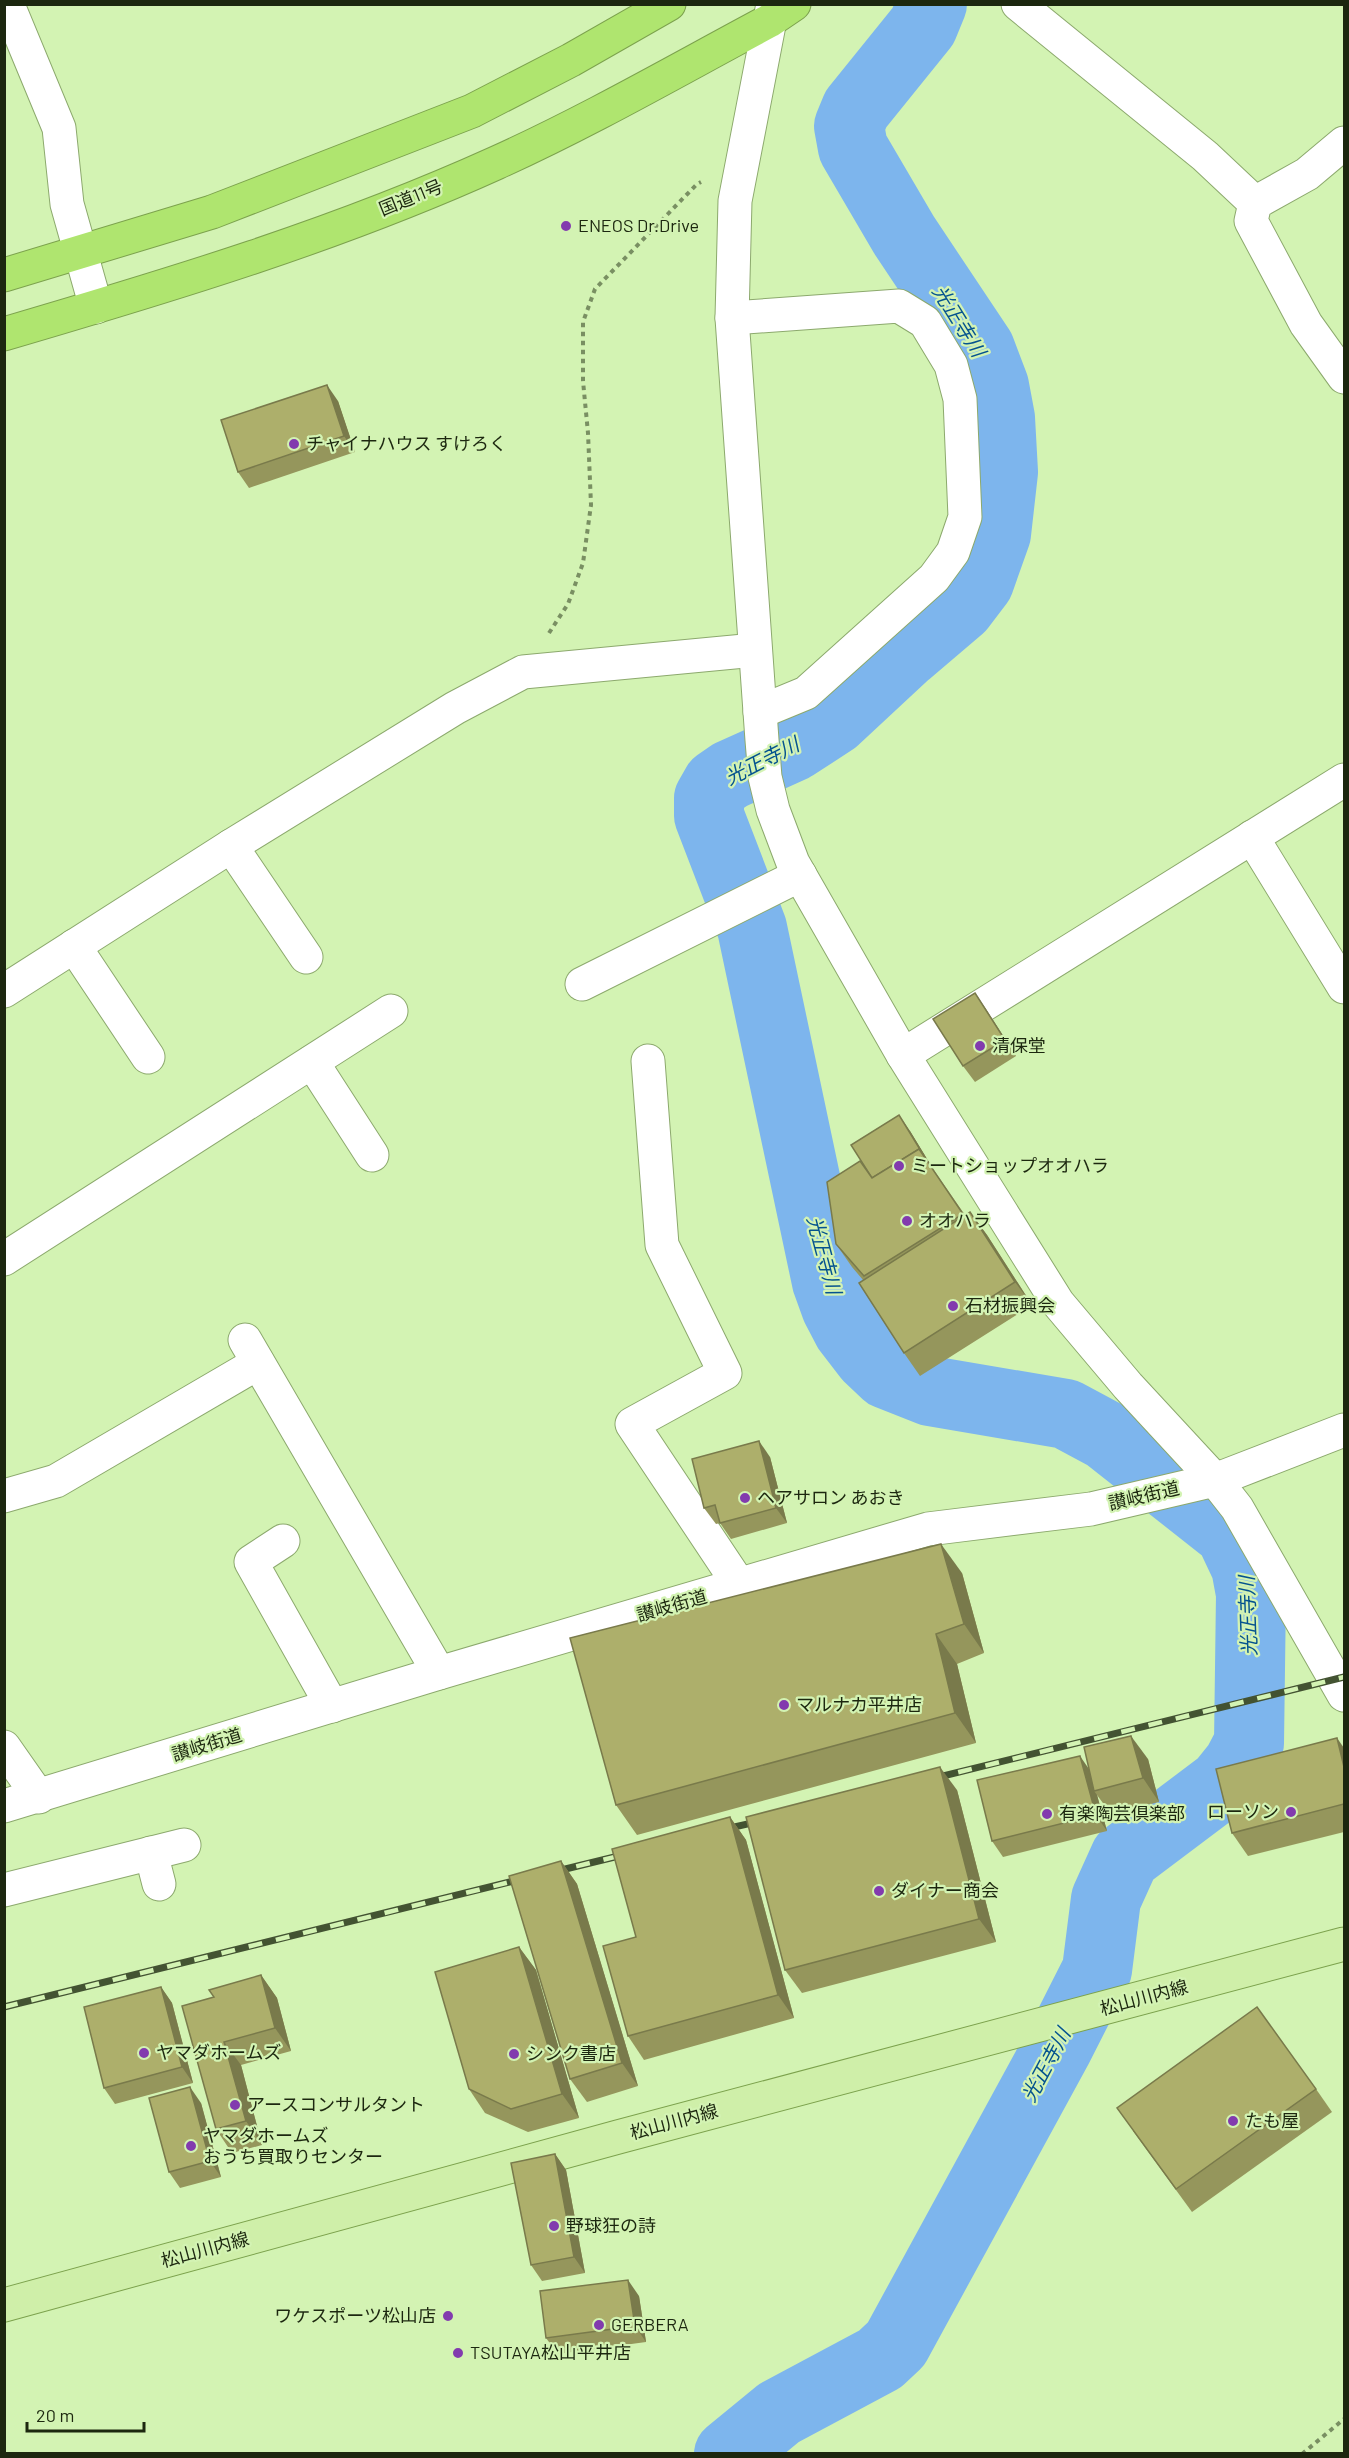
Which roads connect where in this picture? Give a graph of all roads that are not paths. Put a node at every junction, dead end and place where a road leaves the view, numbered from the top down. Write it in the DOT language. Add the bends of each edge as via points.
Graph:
graph roads {
  1 [pos="669,4"];
  2 [pos="1018,4"];
  3 [pos="8,5"];
  4 [pos="779,10"];
  5 [pos="631,13"];
  6 [pos="1344,143"];
  7 [pos="1255,203"];
  8 [pos="80,253"];
  9 [pos="4,275"];
  10 [pos="96,307"];
  11 [pos="732,318"];
  12 [pos="4,334"];
  13 [pos="1344,377"];
  14 [pos="755,650"];
  15 [pos="761,726"];
  16 [pos="1344,780"];
  17 [pos="1252,837"];
  18 [pos="231,846"];
  19 [pos="800,875"];
  20 [pos="74,946"];
  21 [pos="306,957"];
  22 [pos="582,984"];
  23 [pos="1344,987"];
  24 [pos="4,991"];
  25 [pos="391,1011"];
  26 [pos="903,1055"];
  27 [pos="148,1057"];
  28 [pos="648,1061"];
  29 [pos="312,1062"];
  30 [pos="372,1155"];
  31 [pos="4,1259"];
  32 [pos="1344,1430"];
  33 [pos="1215,1480"];
  34 [pos="4,1496"];
  35 [pos="283,1541"];
  36 [pos="740,1586"];
  37 [pos="439,1673"];
  38 [pos="1344,1695"];
  39 [pos="332,1706"];
  40 [pos="4,1747"];
  41 [pos="39,1797"];
  42 [pos="4,1806"];
  43 [pos="184,1845"];
  44 [pos="4,1890"];
  45 [pos="1344,1944"];
  46 [pos="4,2305"];
  1 -- 5 [label="highway"];
  2 -- 7 [label="street" via="1205,156"];
  3 -- 8 [label="street" via="59,128 68,204"];
  4 -- 10 [label="highway, 国道11号" via="595,114 496,163 379,212 230,267"];
  4 -- 11 [label="street" via="735,201"];
  5 -- 8 [label="highway" via="572,60 472,111 212,212"];
  6 -- 7 [label="street" via="1307,174"];
  7 -- 13 [label="street" via="1251,221 1265,249 1306,324"];
  8 -- 9 [label="highway"];
  8 -- 10 [label="street"];
  10 -- 12 [label="highway, 国道11号"];
  11 -- 14 [label="street"];
  11 -- 15 [label="street" via="899,306 925,322 951,365 960,399 965,517 954,552 934,578 806,693"];
  14 -- 15 [label="street"];
  14 -- 18 [label="street" via="523,672 455,708"];
  15 -- 19 [label="street" via="765,777 773,810"];
  16 -- 17 [label="street"];
  17 -- 23 [label="street"];
  17 -- 26 [label="street"];
  18 -- 20 [label="street"];
  18 -- 21 [label="street"];
  19 -- 22 [label="street"];
  19 -- 26 [label="street"];
  20 -- 24 [label="street"];
  20 -- 27 [label="street"];
  25 -- 29 [label="street"];
  26 -- 33 [label="street" via="1058,1303"];
  28 -- 36 [label="street" via="662,1245 725,1373 632,1424"];
  29 -- 30 [label="street"];
  29 -- 31 [label="street"];
  32 -- 33 [label="street, 讃岐街道"];
  33 -- 36 [label="street, 讃岐街道" via="1091,1509 928,1529"];
  33 -- 38 [label="street" via="1237,1508"];
  34 -- 37 [label="street" via="56,1481 251,1352"];
  35 -- 39 [label="street" via="251,1562"];
  36 -- 37 [label="street, 讃岐街道"];
  37 -- 39 [label="street, 讃岐街道"];
  39 -- 41 [label="street, 讃岐街道"];
  40 -- 41 [label="street"];
  41 -- 42 [label="street, 讃岐街道"];
  43 -- 44 [label="street" via="155,1869"];
  45 -- 46 [label="main road, 松山川内線"];
}
